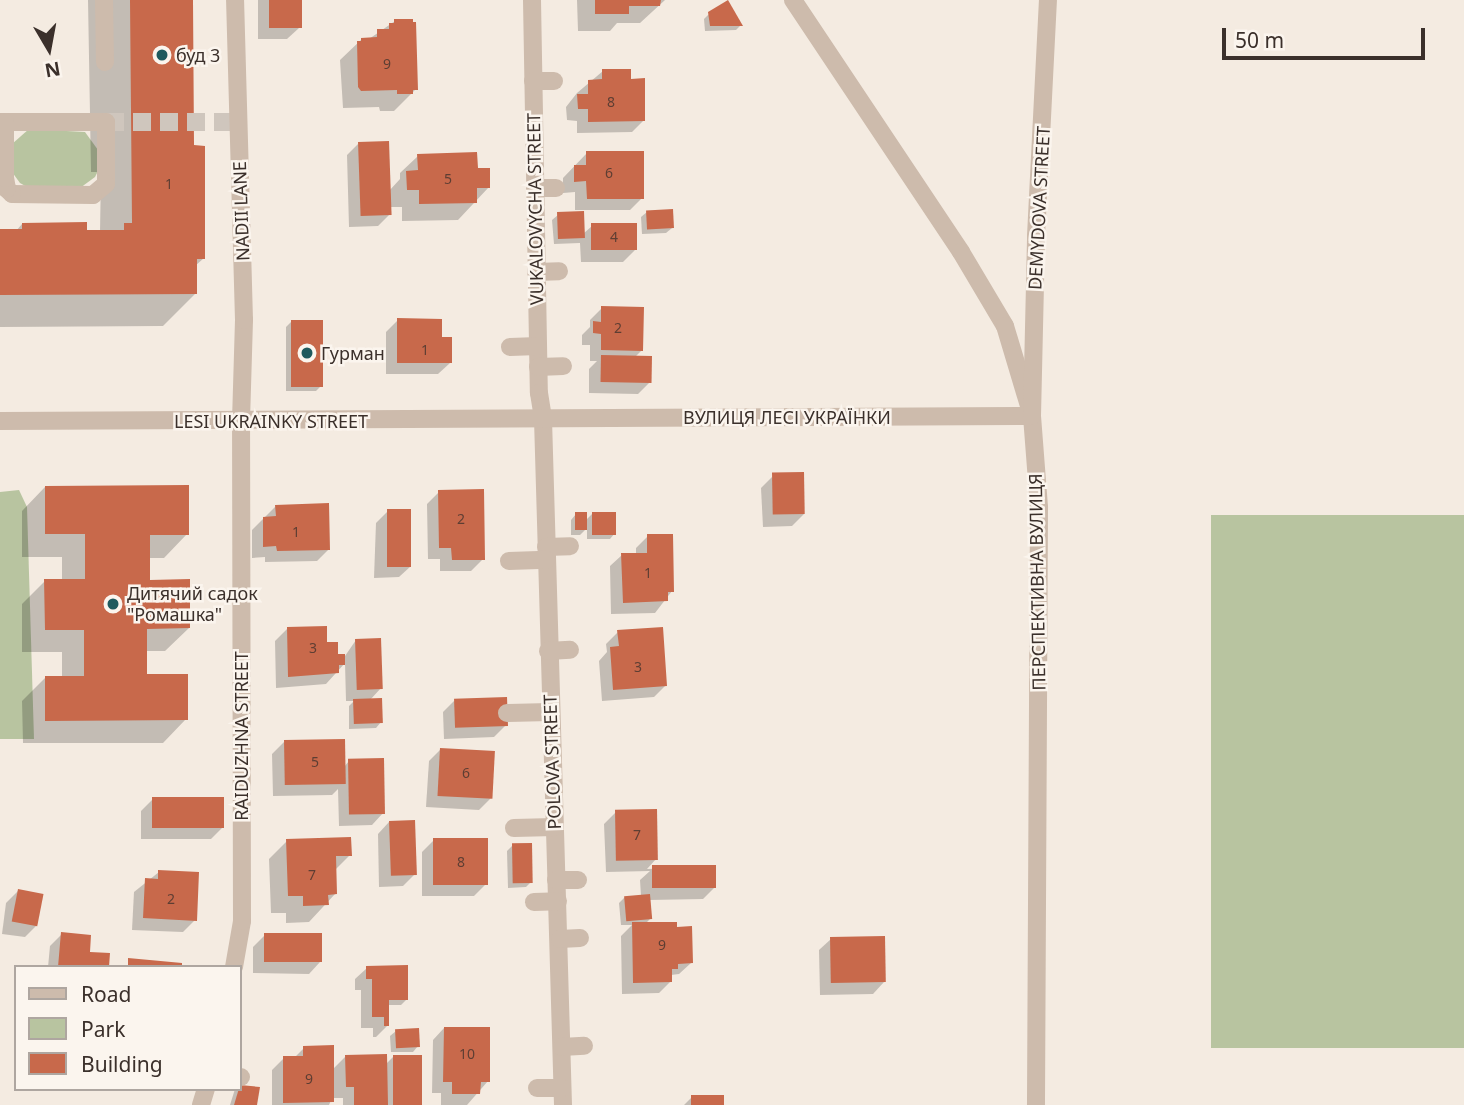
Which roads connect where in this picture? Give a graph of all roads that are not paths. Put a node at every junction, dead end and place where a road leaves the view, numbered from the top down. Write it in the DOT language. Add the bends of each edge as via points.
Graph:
graph roads {
  1 [pos="104,0"];
  2 [pos="235,0"];
  3 [pos="532,0"];
  4 [pos="793,0"];
  5 [pos="1048,0"];
  6 [pos="105,62"];
  7 [pos="554,80"];
  8 [pos="533,81"];
  9 [pos="2,122"];
  10 [pos="535,188"];
  11 [pos="556,188"];
  12 [pos="559,271"];
  13 [pos="536,272"];
  14 [pos="538,346"];
  15 [pos="510,347"];
  16 [pos="563,366"];
  17 [pos="538,367"];
  18 [pos="1032,416"];
  19 [pos="542,418"];
  20 [pos="0,421"];
  21 [pos="241,421"];
  22 [pos="570,546"];
  23 [pos="546,554"];
  24 [pos="509,561"];
  25 [pos="570,650"];
  26 [pos="548,651"];
  27 [pos="550,712"];
  28 [pos="507,713"];
  29 [pos="554,827"];
  30 [pos="514,828"];
  31 [pos="556,880"];
  32 [pos="578,880"];
  33 [pos="558,901"];
  34 [pos="534,902"];
  35 [pos="580,938"];
  36 [pos="560,939"];
  37 [pos="234,965"];
  38 [pos="562,1046"];
  39 [pos="584,1046"];
  40 [pos="537,1088"];
  41 [pos="563,1096"];
  42 [pos="1036,1105"];
  1 -- 6 [label="street"];
  2 -- 21 [label="street, NADII LANE" via="244,320"];
  3 -- 8 [label="street, VUKALOVYCHA STREET"];
  4 -- 18 [label="street, ПЕРСПЕКТИВНА ВУЛИЦЯ" via="1005,326"];
  5 -- 18 [label="street, DEMYDOVA STREET"];
  7 -- 8 [label="street"];
  8 -- 10 [label="street, VUKALOVYCHA STREET"];
  9 -- 9 [label="street" via="6,190 12,194 93,195 106,184 106,122"];
  10 -- 11 [label="street"];
  10 -- 13 [label="street, VUKALOVYCHA STREET"];
  12 -- 13 [label="street"];
  13 -- 14 [label="street, VUKALOVYCHA STREET"];
  14 -- 15 [label="street"];
  14 -- 17 [label="street, VUKALOVYCHA STREET"];
  16 -- 17 [label="street"];
  17 -- 19 [label="street, VUKALOVYCHA STREET"];
  18 -- 19 [label="street, ВУЛИЦЯ ЛЕСІ УКРАЇНКИ"];
  18 -- 42 [label="street, ПЕРСПЕКТИВНА ВУЛИЦЯ" via="1039,508"];
  19 -- 21 [label="street, LESI UKRAINKY STREET"];
  19 -- 23 [label="street, POLOVA STREET"];
  20 -- 21 [label="street, LESI UKRAINKY STREET"];
  21 -- 37 [label="street, RAIDUZHNA STREET" via="242,921"];
  22 -- 23 [label="street"];
  23 -- 24 [label="street"];
  23 -- 26 [label="street, POLOVA STREET"];
  25 -- 26 [label="street"];
  26 -- 27 [label="street, POLOVA STREET"];
  27 -- 28 [label="street"];
  27 -- 29 [label="street, POLOVA STREET"];
  29 -- 30 [label="street"];
  29 -- 31 [label="street, POLOVA STREET"];
  31 -- 32 [label="street"];
  31 -- 33 [label="street, POLOVA STREET"];
  33 -- 34 [label="street"];
  33 -- 36 [label="street, POLOVA STREET"];
  35 -- 36 [label="street"];
  36 -- 38 [label="street, POLOVA STREET"];
  38 -- 39 [label="street"];
  38 -- 41 [label="street, POLOVA STREET"];
  40 -- 41 [label="street"];
}
